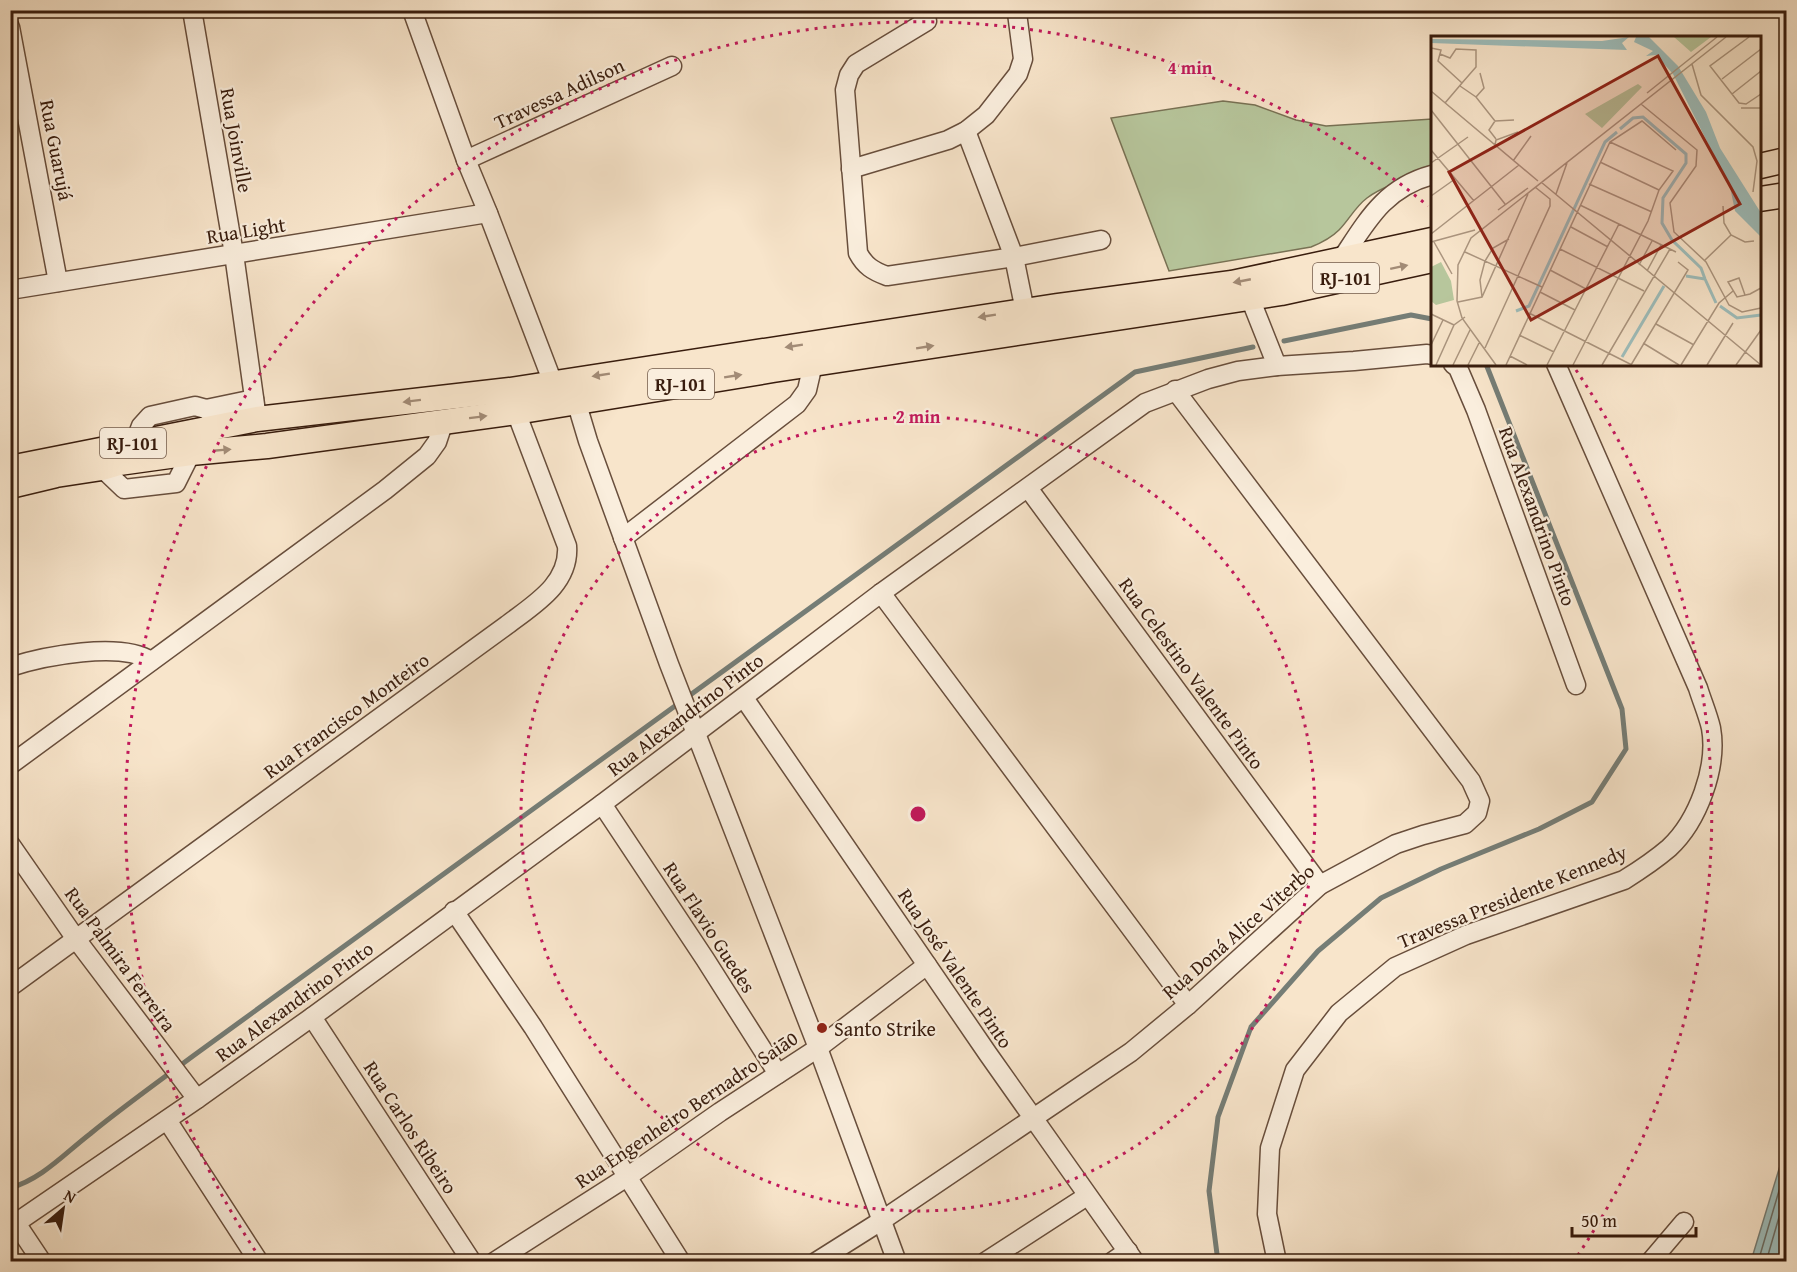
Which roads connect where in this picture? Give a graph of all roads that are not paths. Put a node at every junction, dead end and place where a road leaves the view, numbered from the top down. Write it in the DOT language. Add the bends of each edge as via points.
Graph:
graph roads {
  1 [pos="192,10"];
  2 [pos="412,10"];
  3 [pos="1017,13"];
  4 [pos="927,21"];
  5 [pos="10,27"];
  6 [pos="672,66"];
  7 [pos="15,71"];
  8 [pos="966,131"];
  9 [pos="466,160"];
  10 [pos="851,169"];
  11 [pos="1431,175"];
  12 [pos="488,213"];
  13 [pos="1101,240"];
  14 [pos="1431,240"];
  15 [pos="234,254"];
  16 [pos="1014,257"];
  17 [pos="1341,260"];
  18 [pos="1431,260"];
  19 [pos="58,282"];
  20 [pos="10,290"];
  21 [pos="1250,298"];
  22 [pos="1025,311"];
  23 [pos="1431,355"];
  24 [pos="813,364"];
  25 [pos="1277,366"];
  26 [pos="1456,366"];
  27 [pos="1557,366"];
  28 [pos="553,383"];
  29 [pos="1174,390"];
  30 [pos="576,401"];
  31 [pos="206,409"];
  32 [pos="255,409"];
  33 [pos="516,412"];
  34 [pos="444,421"];
  35 [pos="223,425"];
  36 [pos="118,455"];
  37 [pos="10,468"];
  38 [pos="10,486"];
  39 [pos="1028,488"];
  40 [pos="623,538"];
  41 [pos="881,593"];
  42 [pos="151,661"];
  43 [pos="10,667"];
  44 [pos="1576,685"];
  45 [pos="744,698"];
  46 [pos="695,734"];
  47 [pos="10,765"];
  48 [pos="602,804"];
  49 [pos="10,844"];
  50 [pos="1320,885"];
  51 [pos="454,912"];
  52 [pos="76,939"];
  53 [pos="927,965"];
  54 [pos="10,987"];
  55 [pos="1188,1005"];
  56 [pos="312,1017"];
  57 [pos="818,1048"];
  58 [pos="778,1074"];
  59 [pos="197,1099"];
  60 [pos="1033,1119"];
  61 [pos="167,1120"];
  62 [pos="627,1177"];
  63 [pos="1087,1196"];
  64 [pos="881,1221"];
  65 [pos="1684,1222"];
  66 [pos="13,1225"];
  67 [pos="1125,1258"];
  68 [pos="42,1262"];
  69 [pos="259,1262"];
  70 [pos="472,1262"];
  71 [pos="494,1262"];
  72 [pos="681,1262"];
  73 [pos="816,1262"];
  74 [pos="897,1262"];
  75 [pos="985,1262"];
  76 [pos="1277,1262"];
  77 [pos="1650,1262"];
  1 -- 15 [label="street, Rua Joinville"];
  2 -- 9 [label="street"];
  3 -- 8 [label="street" via="1023,59 1018,74 986,115"];
  4 -- 10 [label="street" via="856,64 849,75 845,90"];
  5 -- 7 [label="street, Rua Guarujá"];
  6 -- 9 [label="street, Travessa Adilson"];
  7 -- 19 [label="street, Rua Guarujá"];
  8 -- 10 [label="street"];
  8 -- 16 [label="street"];
  9 -- 12 [label="street"];
  10 -- 16 [label="street" via="858,252 874,272 887,276"];
  11 -- 17 [label="street" via="1396,191 1372,213"];
  12 -- 15 [label="street, Rua Light"];
  12 -- 28 [label="street"];
  13 -- 16 [label="street"];
  14 -- 17 [label="main road, RJ-101"];
  15 -- 19 [label="street, Rua Light"];
  15 -- 32 [label="street, Rua Joinville"];
  16 -- 22 [label="street"];
  17 -- 22 [label="main road, RJ-101, one-way" via="1232,283"];
  21 -- 18 [label="main road, RJ-101, one-way"];
  19 -- 20 [label="street, Rua Light"];
  24 -- 21 [label="main road, RJ-101, one-way"];
  21 -- 25 [label="street"];
  22 -- 28 [label="main road, RJ-101, one-way"];
  23 -- 25 [label="street, Rua Alexandrino Pinto"];
  30 -- 24 [label="main road, RJ-101, one-way"];
  24 -- 40 [label="street" via="807,390 797,404"];
  25 -- 29 [label="street, Rua Alexandrino Pinto" via="1238,371"];
  26 -- 44 [label="street, Rua Alexandrino Pinto" via="1476,410"];
  27 -- 76 [label="street, Travessa Presidente Kennedy" via="1698,688 1711,729 1712,762 1704,792 1671,846 1648,866 1624,880 1466,935 1395,967 1339,1013 1294,1070 1269,1148 1266,1214"];
  28 -- 32 [label="main road, RJ-101, one-way" via="510,390"];
  29 -- 39 [label="street, Rua Alexandrino Pinto" via="1145,403"];
  29 -- 50 [label="street, Rua Doná Alice Viterbo" via="1471,782 1480,801 1477,813 1465,824 1396,844"];
  30 -- 33 [label="main road, RJ-101"];
  30 -- 40 [label="street"];
  31 -- 32 [label="street"];
  31 -- 35 [label="street"];
  31 -- 36 [label="street" via="195,406 150,416"];
  32 -- 35 [label="main road, RJ-101"];
  34 -- 33 [label="main road, RJ-101, one-way"];
  33 -- 52 [label="street, Rua Francisco Monteiro" via="567,546 566,565 549,592"];
  36 -- 34 [label="main road, RJ-101, one-way" via="267,446"];
  34 -- 42 [label="street" via="427,456 394,484"];
  35 -- 36 [label="main road, RJ-101"];
  36 -- 37 [label="main road, RJ-101"];
  36 -- 38 [label="main road, RJ-101"];
  39 -- 41 [label="street, Rua Alexandrino Pinto"];
  39 -- 50 [label="street, Rua Celestino Valente Pinto"];
  40 -- 46 [label="street"];
  41 -- 45 [label="street, Rua Alexandrino Pinto"];
  41 -- 55 [label="street"];
  42 -- 43 [label="street" via="134,653 106,651"];
  42 -- 47 [label="street"];
  45 -- 46 [label="street, Rua Alexandrino Pinto"];
  45 -- 53 [label="street, Rua José Valente Pinto"];
  46 -- 48 [label="street, Rua Alexandrino Pinto"];
  46 -- 57 [label="street"];
  48 -- 51 [label="street, Rua Alexandrino Pinto"];
  48 -- 58 [label="street, Rua Flavio Guedes"];
  49 -- 52 [label="street, Rua Palmira Ferreira"];
  50 -- 55 [label="street, Rua Doná Alice Viterbo"];
  51 -- 56 [label="street, Rua Alexandrino Pinto"];
  51 -- 62 [label="street" via="533,1027"];
  52 -- 54 [label="street, Rua Francisco Monteiro"];
  52 -- 59 [label="street, Rua Palmira Ferreira"];
  53 -- 57 [label="street, Rua Engenheiro Bernadro Saiā0"];
  53 -- 60 [label="street, Rua José Valente Pinto"];
  55 -- 60 [label="street, Rua Doná Alice Viterbo" via="1131,1052"];
  56 -- 59 [label="street, Rua Alexandrino Pinto"];
  56 -- 70 [label="street, Rua Carlos Ribeiro"];
  57 -- 58 [label="street, Rua Engenheiro Bernadro Saiā0"];
  57 -- 64 [label="street"];
  58 -- 62 [label="street, Rua Engenheiro Bernadro Saiā0"];
  59 -- 61 [label="street, Rua Alexandrino Pinto"];
  60 -- 63 [label="street, Rua José Valente Pinto"];
  60 -- 64 [label="street, Rua Doná Alice Viterbo"];
  61 -- 66 [label="street, Rua Alexandrino Pinto"];
  61 -- 69 [label="street"];
  62 -- 71 [label="street, Rua Engenheiro Bernadro Saiā0"];
  62 -- 72 [label="street"];
  63 -- 67 [label="street, Rua José Valente Pinto"];
  63 -- 75 [label="street"];
  64 -- 73 [label="street, Rua Doná Alice Viterbo"];
  64 -- 74 [label="street"];
  65 -- 77 [label="street"];
  66 -- 68 [label="street"];
}
